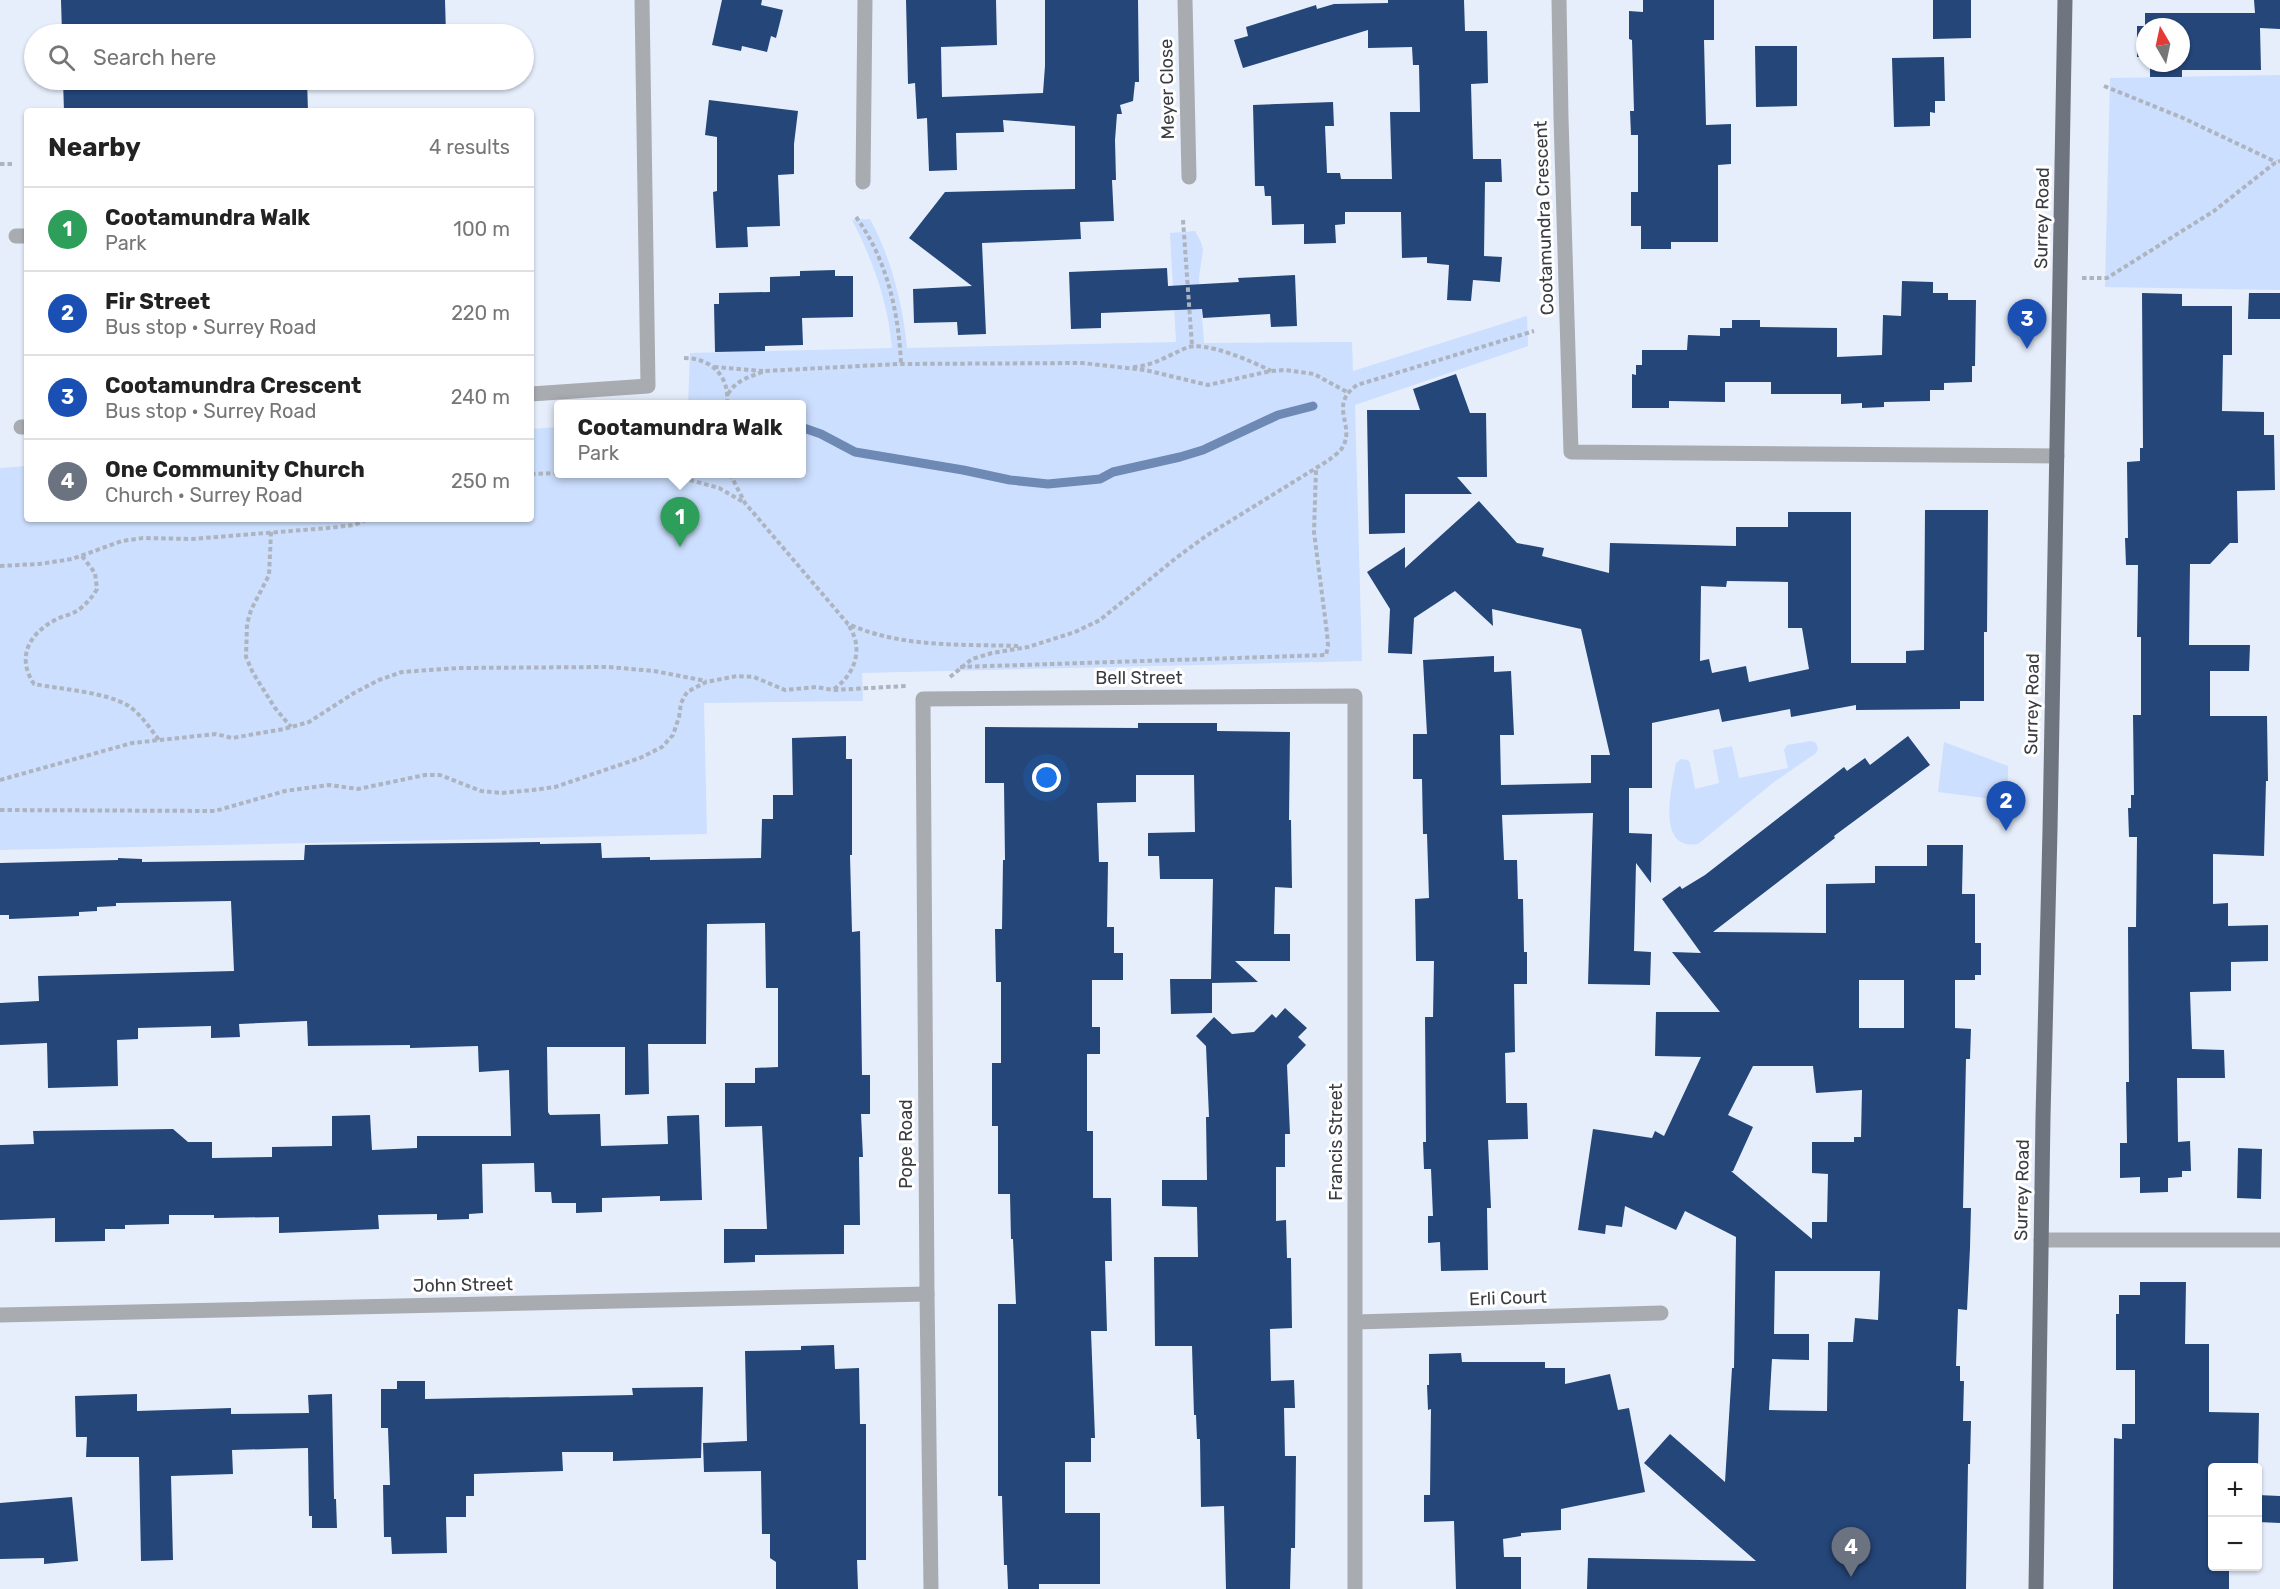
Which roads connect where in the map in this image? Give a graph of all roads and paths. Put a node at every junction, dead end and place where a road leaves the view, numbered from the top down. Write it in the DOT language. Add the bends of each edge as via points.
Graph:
graph roads {
  1 [pos="642,0"];
  2 [pos="865,0"];
  3 [pos="1185,0"];
  4 [pos="1559,0"];
  5 [pos="2065,0"];
  6 [pos="2104,86"];
  7 [pos="2278,162"];
  8 [pos="0,164"];
  9 [pos="14,164"];
  10 [pos="1189,177"];
  11 [pos="863,182"];
  12 [pos="856,217"];
  13 [pos="1183,220"];
  14 [pos="2060,278"];
  15 [pos="1534,331"];
  16 [pos="1192,346"];
  17 [pos="684,358"];
  18 [pos="902,364"];
  19 [pos="713,367"];
  20 [pos="1120,367"];
  21 [pos="765,371"];
  22 [pos="1270,371"];
  23 [pos="1347,392"];
  24 [pos="534,394"];
  25 [pos="728,394"];
  26 [pos="727,400"];
  27 [pos="2057,456"];
  28 [pos="1316,468"];
  29 [pos="554,473"];
  30 [pos="534,474"];
  31 [pos="683,478"];
  32 [pos="732,478"];
  33 [pos="745,503"];
  34 [pos="361,522"];
  35 [pos="270,532"];
  36 [pos="82,556"];
  37 [pos="0,566"];
  38 [pos="848,624"];
  39 [pos="1028,647"];
  40 [pos="960,667"];
  41 [pos="947,679"];
  42 [pos="706,682"];
  43 [pos="915,685"];
  44 [pos="833,690"];
  45 [pos="1355,696"];
  46 [pos="923,699"];
  47 [pos="292,727"];
  48 [pos="159,740"];
  49 [pos="0,780"];
  50 [pos="0,810"];
  51 [pos="2041,1240"];
  52 [pos="2280,1240"];
  53 [pos="927,1294"];
  54 [pos="1661,1314"];
  55 [pos="0,1315"];
  56 [pos="1356,1322"];
  57 [pos="931,1589"];
  58 [pos="1355,1589"];
  59 [pos="2036,1589"];
  1 -- 24 [label="street" via="648,386"];
  2 -- 11 [label="street"];
  3 -- 10 [label="street, Meyer Close"];
  4 -- 27 [label="street, Cootamundra Crescent" via="1571,453"];
  5 -- 14 [label="main road, Surrey Road"];
  6 -- 7 [label="path"];
  7 -- 14 [label="path" via="2214,211 2107,278"];
  8 -- 9 [label="path"];
  12 -- 18 [label="path" via="869,237 889,288"];
  13 -- 16 [label="path"];
  14 -- 27 [label="main road, Surrey Road"];
  15 -- 23 [label="path" via="1377,378"];
  16 -- 20 [label="path" via="1160,362"];
  16 -- 22 [label="path" via="1213,348"];
  17 -- 19 [label="path" via="695,358"];
  18 -- 20 [label="path" via="1082,363"];
  18 -- 21 [label="path"];
  19 -- 21 [label="path"];
  19 -- 25 [label="path" via="720,372"];
  20 -- 22 [label="path" via="1208,385"];
  21 -- 25 [label="path" via="734,384"];
  22 -- 23 [label="path" via="1314,374"];
  23 -- 28 [label="path" via="1342,405 1346,430 1341,450"];
  25 -- 26 [label="path"];
  27 -- 51 [label="main road, Surrey Road"];
  28 -- 39 [label="path" via="1198,542 1100,620"];
  28 -- 40 [label="path" via="1314,532 1327,633 1326,656"];
  29 -- 30 [label="path"];
  31 -- 33 [label="path" via="718,488"];
  32 -- 33 [label="path"];
  33 -- 38 [label="path"];
  34 -- 35 [label="path"];
  35 -- 36 [label="path" via="192,539 133,539"];
  35 -- 47 [label="path" via="269,575 247,624 246,657 275,708"];
  36 -- 37 [label="path"];
  36 -- 48 [label="path" via="95,573 97,589 82,608 40,629 29,643 24,660 28,674 34,684 71,689 125,704"];
  38 -- 39 [label="path" via="868,633 912,642"];
  38 -- 44 [label="path" via="858,645 856,660 843,682"];
  39 -- 40 [label="path" via="992,653"];
  40 -- 41 [label="path"];
  42 -- 44 [label="path" via="737,676 785,690"];
  42 -- 47 [label="path" via="609,667 402,672 379,680 309,722"];
  42 -- 50 [label="path" via="687,692 673,735 662,747 555,786 502,793 481,791 440,775 425,775 358,789 329,785 285,791 215,812"];
  43 -- 44 [label="path"];
  45 -- 46 [label="street, Bell Street"];
  45 -- 56 [label="street, Francis Street"];
  46 -- 53 [label="street, Pope Road"];
  47 -- 48 [label="path" via="232,738 216,734"];
  48 -- 49 [label="path" via="132,743"];
  51 -- 52 [label="street"];
  51 -- 59 [label="main road, Surrey Road"];
  53 -- 55 [label="street, John Street"];
  53 -- 57 [label="street, Pope Road"];
  54 -- 56 [label="street, Erli Court"];
  56 -- 58 [label="street, Francis Street"];
}
